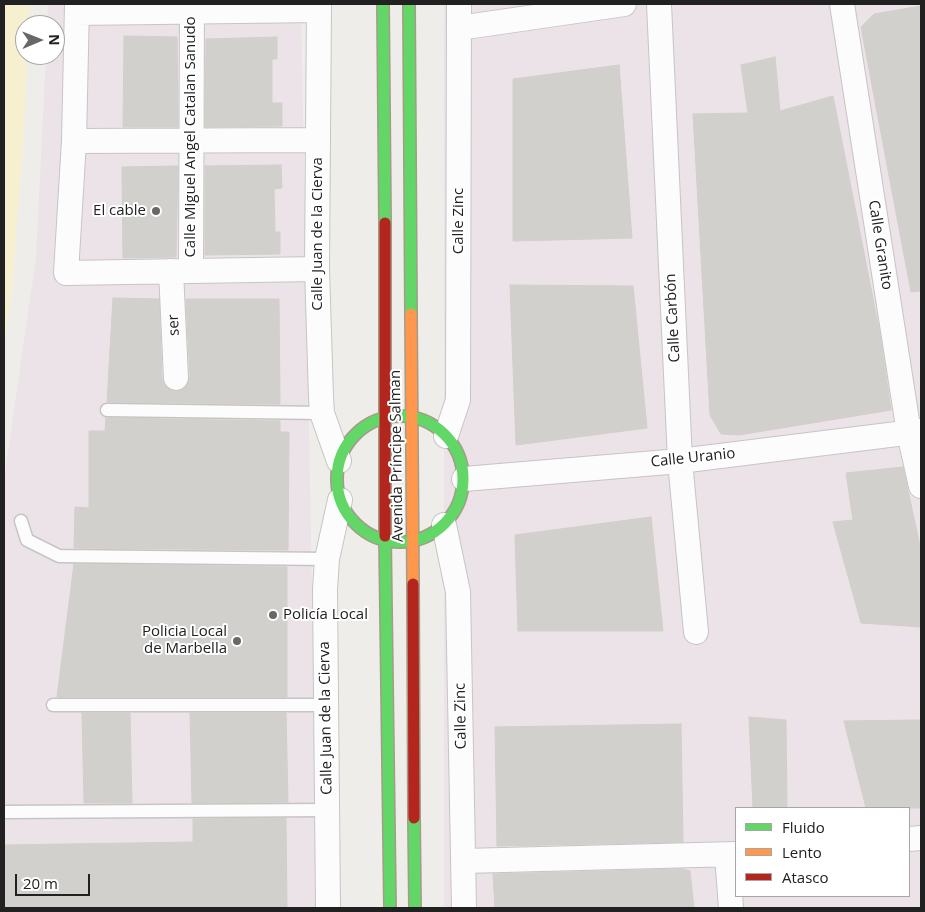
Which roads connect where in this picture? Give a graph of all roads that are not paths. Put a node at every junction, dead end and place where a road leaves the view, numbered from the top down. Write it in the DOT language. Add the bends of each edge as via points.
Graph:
graph roads {
  1 [pos="382,4"];
  2 [pos="409,4"];
  3 [pos="459,4"];
  4 [pos="624,4"];
  5 [pos="659,4"];
  6 [pos="842,4"];
  7 [pos="320,7"];
  8 [pos="77,8"];
  9 [pos="192,8"];
  10 [pos="459,28"];
  11 [pos="74,140"];
  12 [pos="191,140"];
  13 [pos="318,140"];
  14 [pos="317,269"];
  15 [pos="181,271"];
  16 [pos="176,378"];
  17 [pos="107,410"];
  18 [pos="322,413"];
  19 [pos="412,417"];
  20 [pos="385,418"];
  21 [pos="915,432"];
  22 [pos="446,436"];
  23 [pos="680,460"];
  24 [pos="339,461"];
  25 [pos="464,479"];
  26 [pos="921,486"];
  27 [pos="340,500"];
  28 [pos="21,520"];
  29 [pos="444,525"];
  30 [pos="386,541"];
  31 [pos="413,542"];
  32 [pos="327,559"];
  33 [pos="696,632"];
  34 [pos="53,705"];
  35 [pos="327,705"];
  36 [pos="327,810"];
  37 [pos="4,812"];
  38 [pos="732,855"];
  39 [pos="464,860"];
  40 [pos="328,908"];
  41 [pos="390,908"];
  42 [pos="415,908"];
  43 [pos="464,908"];
  44 [pos="731,908"];
  1 -- 20 [label="main road, Avenida Príncipe Salman"];
  2 -- 19 [label="main road, Avenida Príncipe Salman"];
  3 -- 10 [label="street, Calle Zinc"];
  4 -- 10 [label="street"];
  5 -- 23 [label="street, Calle Carbón"];
  6 -- 21 [label="street, Calle Granito"];
  7 -- 9 [label="street"];
  7 -- 13 [label="street, Calle Juan de la Cierva"];
  8 -- 9 [label="street"];
  8 -- 11 [label="street"];
  9 -- 12 [label="street, Calle Miguel Angel Catalan Sanudo"];
  10 -- 22 [label="street, Calle Zinc" via="458,400"];
  11 -- 12 [label="street"];
  11 -- 15 [label="street" via="66,273"];
  12 -- 13 [label="street"];
  12 -- 15 [label="street, Calle Miguel Angel Catalan Sanudo"];
  13 -- 14 [label="street, Calle Juan de la Cierva"];
  14 -- 15 [label="street"];
  14 -- 18 [label="street, Calle Juan de la Cierva"];
  15 -- 16 [label="street, ser"];
  17 -- 18 [label="lane"];
  18 -- 24 [label="street, Calle Juan de la Cierva"];
  19 -- 20 [label="main road"];
  19 -- 22 [label="main road" via="430,424"];
  19 -- 31 [label="main road, Avenida Príncipe Salman"];
  20 -- 24 [label="main road" via="356,433"];
  20 -- 30 [label="main road, Avenida Príncipe Salman"];
  21 -- 23 [label="street, Calle Uranio"];
  21 -- 26 [label="street, Calle Granito"];
  22 -- 25 [label="main road" via="459,456"];
  23 -- 25 [label="street, Calle Uranio"];
  23 -- 33 [label="street, Calle Carbón"];
  24 -- 27 [label="main road"];
  25 -- 29 [label="main road" via="459,504"];
  27 -- 30 [label="main road" via="358,527"];
  27 -- 32 [label="street, Calle Juan de la Cierva"];
  28 -- 32 [label="lane" via="27,540 59,556"];
  29 -- 31 [label="main road" via="430,536"];
  29 -- 39 [label="street, Calle Zinc" via="458,592"];
  30 -- 31 [label="main road"];
  30 -- 41 [label="main road, Avenida Príncipe Salman"];
  31 -- 42 [label="main road, Avenida Príncipe Salman"];
  32 -- 35 [label="street, Calle Juan de la Cierva"];
  34 -- 35 [label="lane"];
  35 -- 36 [label="street, Calle Juan de la Cierva"];
  36 -- 37 [label="lane"];
  36 -- 40 [label="street, Calle Juan de la Cierva"];
  38 -- 39 [label="street"];
  38 -- 44 [label="street"];
  39 -- 43 [label="street, Calle Zinc"];
}
